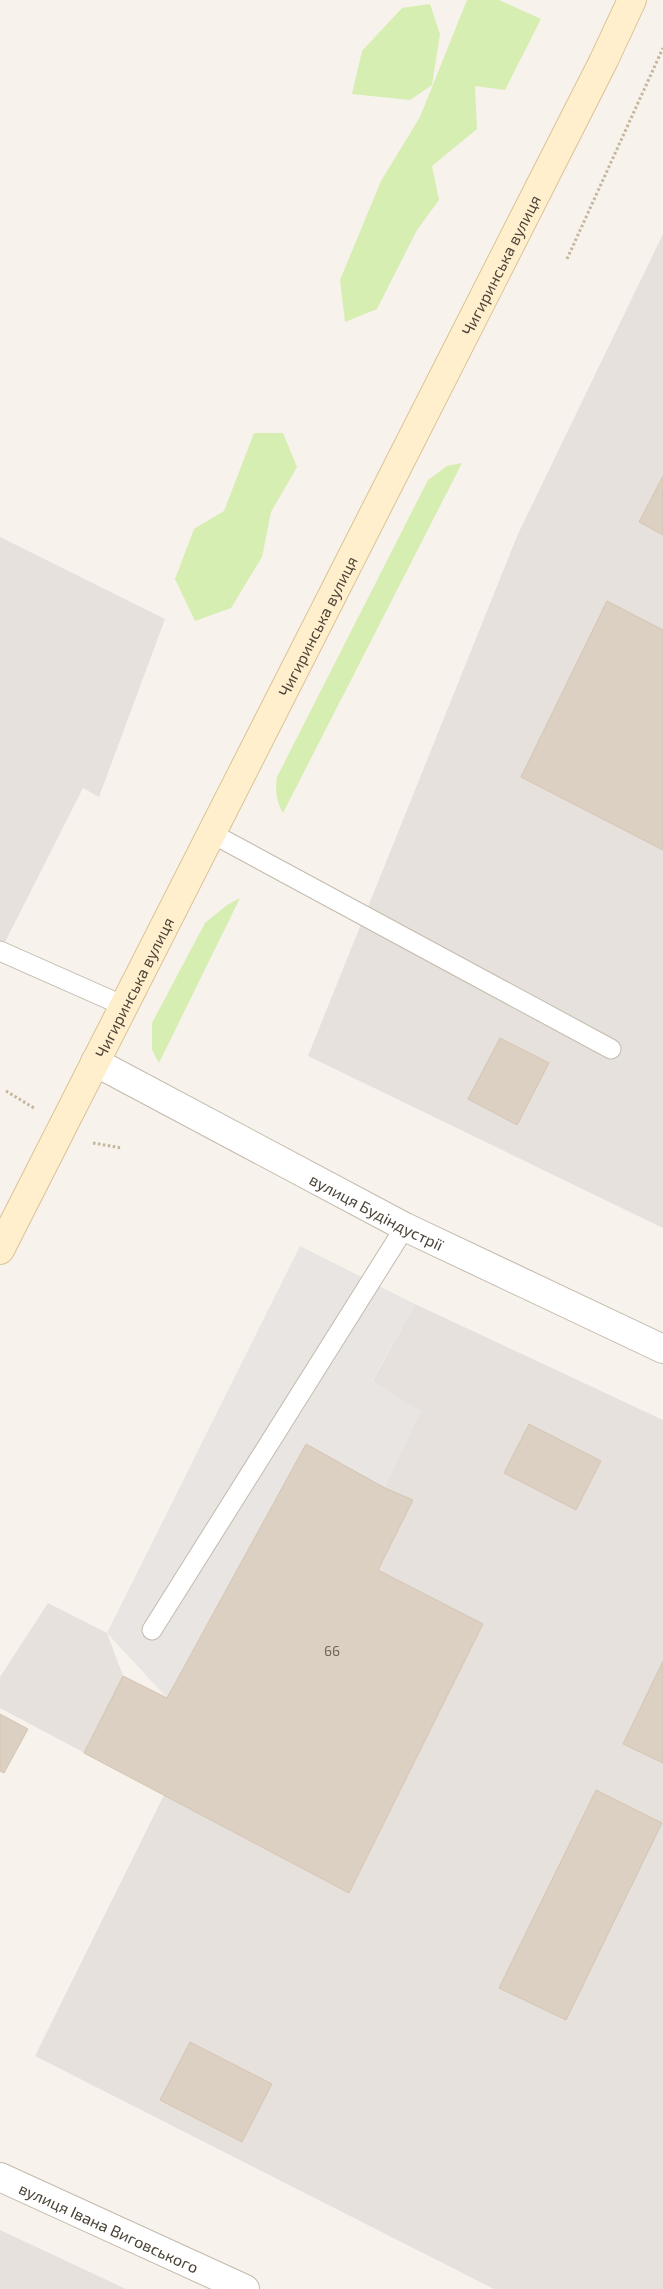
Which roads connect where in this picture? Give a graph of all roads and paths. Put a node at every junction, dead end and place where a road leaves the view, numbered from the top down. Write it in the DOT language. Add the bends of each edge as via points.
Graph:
graph roads {
  1 [pos="632,0"];
  2 [pos="663,48"];
  3 [pos="567,259"];
  4 [pos="211,833"];
  5 [pos="0,950"];
  6 [pos="124,1006"];
  7 [pos="611,1049"];
  8 [pos="95,1062"];
  9 [pos="6,1091"];
  10 [pos="34,1108"];
  11 [pos="93,1142"];
  12 [pos="122,1148"];
  13 [pos="406,1227"];
  14 [pos="0,1250"];
  15 [pos="663,1350"];
  16 [pos="152,1630"];
  17 [pos="0,2177"];
  18 [pos="243,2289"];
  1 -- 4 [label="main road, Чигиринська вулиця"];
  2 -- 3 [label="path"];
  4 -- 6 [label="main road, Чигиринська вулиця"];
  4 -- 7 [label="lane"];
  5 -- 6 [label="lane"];
  6 -- 8 [label="main road, Чигиринська вулиця"];
  8 -- 13 [label="street, вулиця Будіндустрії"];
  8 -- 14 [label="main road, Чигиринська вулиця"];
  9 -- 10 [label="path"];
  11 -- 12 [label="path"];
  13 -- 15 [label="street, вулиця Будіндустрії"];
  13 -- 16 [label="lane"];
  17 -- 18 [label="street, вулиця Івана Виговського"];
}
